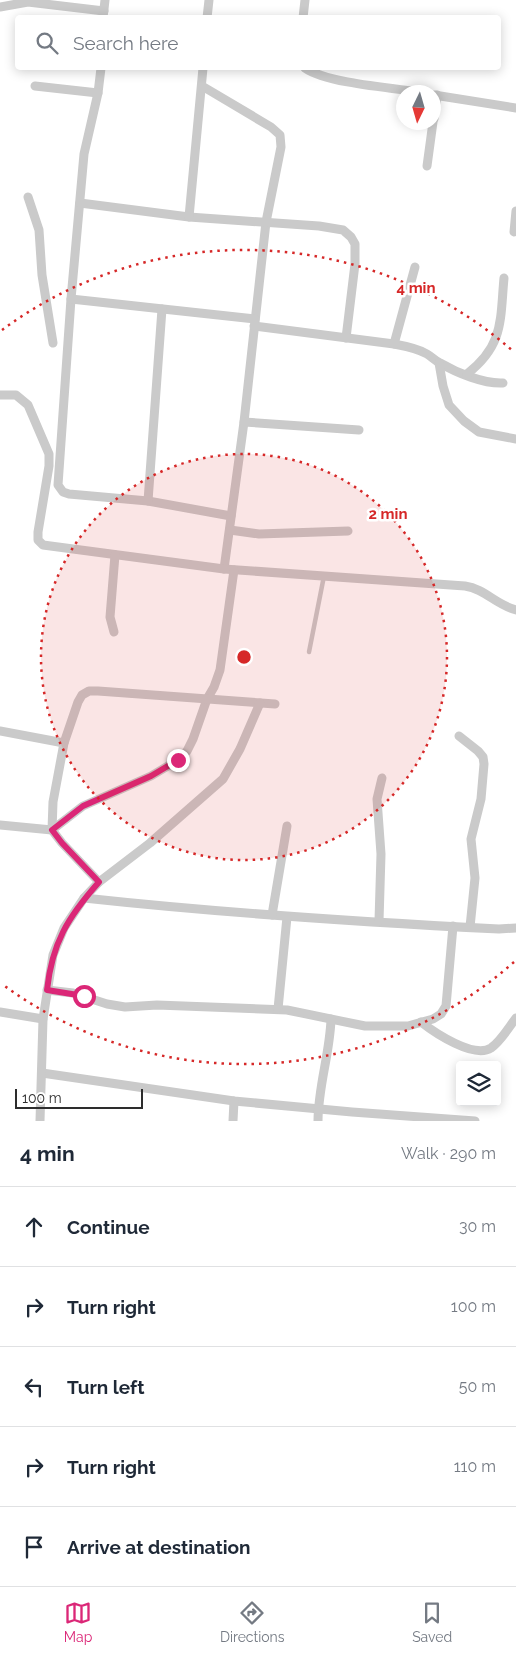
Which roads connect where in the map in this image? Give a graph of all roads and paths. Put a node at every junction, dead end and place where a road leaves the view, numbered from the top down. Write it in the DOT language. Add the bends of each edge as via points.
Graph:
graph roads {
  1 [pos="105,0"];
  2 [pos="209,0"];
  3 [pos="304,0"];
  4 [pos="0,7"];
  5 [pos="104,14"];
  6 [pos="208,15"];
  7 [pos="303,15"];
  8 [pos="101,70"];
  9 [pos="203,70"];
  10 [pos="308,70"];
  11 [pos="34,86"];
  12 [pos="202,86"];
  13 [pos="396,88"];
  14 [pos="98,93"];
  15 [pos="441,96"];
  16 [pos="516,108"];
  17 [pos="432,130"];
  18 [pos="427,166"];
  19 [pos="28,197"];
  20 [pos="80,203"];
  21 [pos="516,211"];
  22 [pos="189,217"];
  23 [pos="266,222"];
  24 [pos="514,232"];
  25 [pos="415,267"];
  26 [pos="504,278"];
  27 [pos="71,300"];
  28 [pos="162,308"];
  29 [pos="255,322"];
  30 [pos="346,338"];
  31 [pos="53,343"];
  32 [pos="394,344"];
  33 [pos="439,363"];
  34 [pos="467,374"];
  35 [pos="503,383"];
  36 [pos="0,394"];
  37 [pos="244,422"];
  38 [pos="359,430"];
  39 [pos="516,439"];
  40 [pos="148,501"];
  41 [pos="232,516"];
  42 [pos="230,530"];
  43 [pos="348,530"];
  44 [pos="115,555"];
  45 [pos="224,569"];
  46 [pos="234,570"];
  47 [pos="324,576"];
  48 [pos="516,610"];
  49 [pos="114,632"];
  50 [pos="309,652"];
  51 [pos="207,700"];
  52 [pos="260,703"];
  53 [pos="275,704"];
  54 [pos="0,731"];
  55 [pos="459,736"];
  56 [pos="64,743"];
  57 [pos="382,778"];
  58 [pos="0,825"];
  59 [pos="287,826"];
  60 [pos="52,830"];
  61 [pos="99,882"];
  62 [pos="84,898"];
  63 [pos="272,915"];
  64 [pos="287,916"];
  65 [pos="379,921"];
  66 [pos="453,926"];
  67 [pos="470,927"];
  68 [pos="516,928"];
  69 [pos="47,990"];
  70 [pos="278,1009"];
  71 [pos="0,1012"];
  72 [pos="516,1018"];
  73 [pos="43,1019"];
  74 [pos="331,1019"];
  75 [pos="421,1022"];
  76 [pos="42,1073"];
  77 [pos="234,1101"];
  78 [pos="318,1108"];
  79 [pos="40,1121"];
  80 [pos="233,1121"];
  81 [pos="318,1121"];
  82 [pos="475,1121"];
  1 -- 5 [label="street"];
  2 -- 6 [label="street"];
  3 -- 7 [label="street"];
  4 -- 5 [label="street" via="28,2"];
  8 -- 14 [label="street"];
  9 -- 12 [label="street"];
  10 -- 13 [label="street" via="337,79"];
  11 -- 14 [label="street"];
  12 -- 22 [label="street"];
  12 -- 23 [label="street" via="271,127 280,136 281,147"];
  14 -- 20 [label="street" via="84,154"];
  15 -- 16 [label="street"];
  17 -- 18 [label="street"];
  19 -- 31 [label="street" via="39,230 42,275"];
  20 -- 22 [label="street"];
  20 -- 27 [label="street"];
  21 -- 24 [label="street"];
  22 -- 23 [label="street"];
  23 -- 29 [label="street"];
  23 -- 30 [label="street" via="343,230 351,236 355,244 355,264"];
  25 -- 32 [label="street"];
  26 -- 34 [label="street" via="498,335 480,364"];
  27 -- 28 [label="street"];
  27 -- 40 [label="street" via="58,479 60,489 69,494"];
  28 -- 29 [label="street"];
  28 -- 40 [label="street"];
  29 -- 30 [label="street"];
  29 -- 37 [label="street"];
  30 -- 32 [label="street"];
  32 -- 33 [label="street" via="427,354"];
  33 -- 34 [label="street"];
  33 -- 39 [label="street" via="449,405 464,421 479,432"];
  34 -- 35 [label="street" via="493,384"];
  36 -- 44 [label="street" via="16,395 28,405 49,454 38,540 43,545"];
  37 -- 38 [label="street"];
  37 -- 41 [label="street"];
  40 -- 41 [label="street"];
  41 -- 42 [label="street"];
  42 -- 43 [label="street" via="259,534"];
  42 -- 45 [label="street"];
  44 -- 45 [label="street"];
  44 -- 49 [label="street" via="110,617"];
  45 -- 46 [label="street"];
  46 -- 47 [label="street"];
  46 -- 51 [label="street" via="220,670"];
  47 -- 48 [label="street" via="475,588 504,607"];
  47 -- 50 [label="lane"];
  51 -- 52 [label="street"];
  51 -- 56 [label="street" via="88,691 78,702"];
  51 -- 60 [label="street" via="193,739 178,760 151,776 83,806"];
  52 -- 53 [label="street"];
  52 -- 61 [label="street" via="223,779 150,843"];
  54 -- 56 [label="street"];
  55 -- 67 [label="street" via="478,751 484,764 481,799 471,839 475,878"];
  56 -- 60 [label="street" via="53,802"];
  57 -- 65 [label="street" via="377,799 381,854"];
  58 -- 60 [label="street"];
  59 -- 63 [label="street"];
  60 -- 61 [label="street"];
  61 -- 62 [label="street"];
  62 -- 63 [label="street"];
  62 -- 69 [label="street" via="57,944"];
  63 -- 64 [label="street"];
  64 -- 65 [label="street"];
  64 -- 70 [label="street"];
  65 -- 66 [label="street"];
  66 -- 67 [label="street"];
  66 -- 75 [label="street" via="446,1006 441,1014"];
  67 -- 68 [label="street"];
  69 -- 70 [label="street" via="73,993 125,1007"];
  69 -- 73 [label="street"];
  70 -- 74 [label="street"];
  71 -- 73 [label="street"];
  72 -- 75 [label="street" via="497,1043 482,1050 470,1049 439,1036"];
  73 -- 76 [label="street"];
  74 -- 75 [label="street" via="392,1027"];
  74 -- 78 [label="street"];
  76 -- 77 [label="street"];
  76 -- 79 [label="street"];
  77 -- 78 [label="street"];
  77 -- 80 [label="street"];
  78 -- 81 [label="street"];
  78 -- 82 [label="street"];
}
